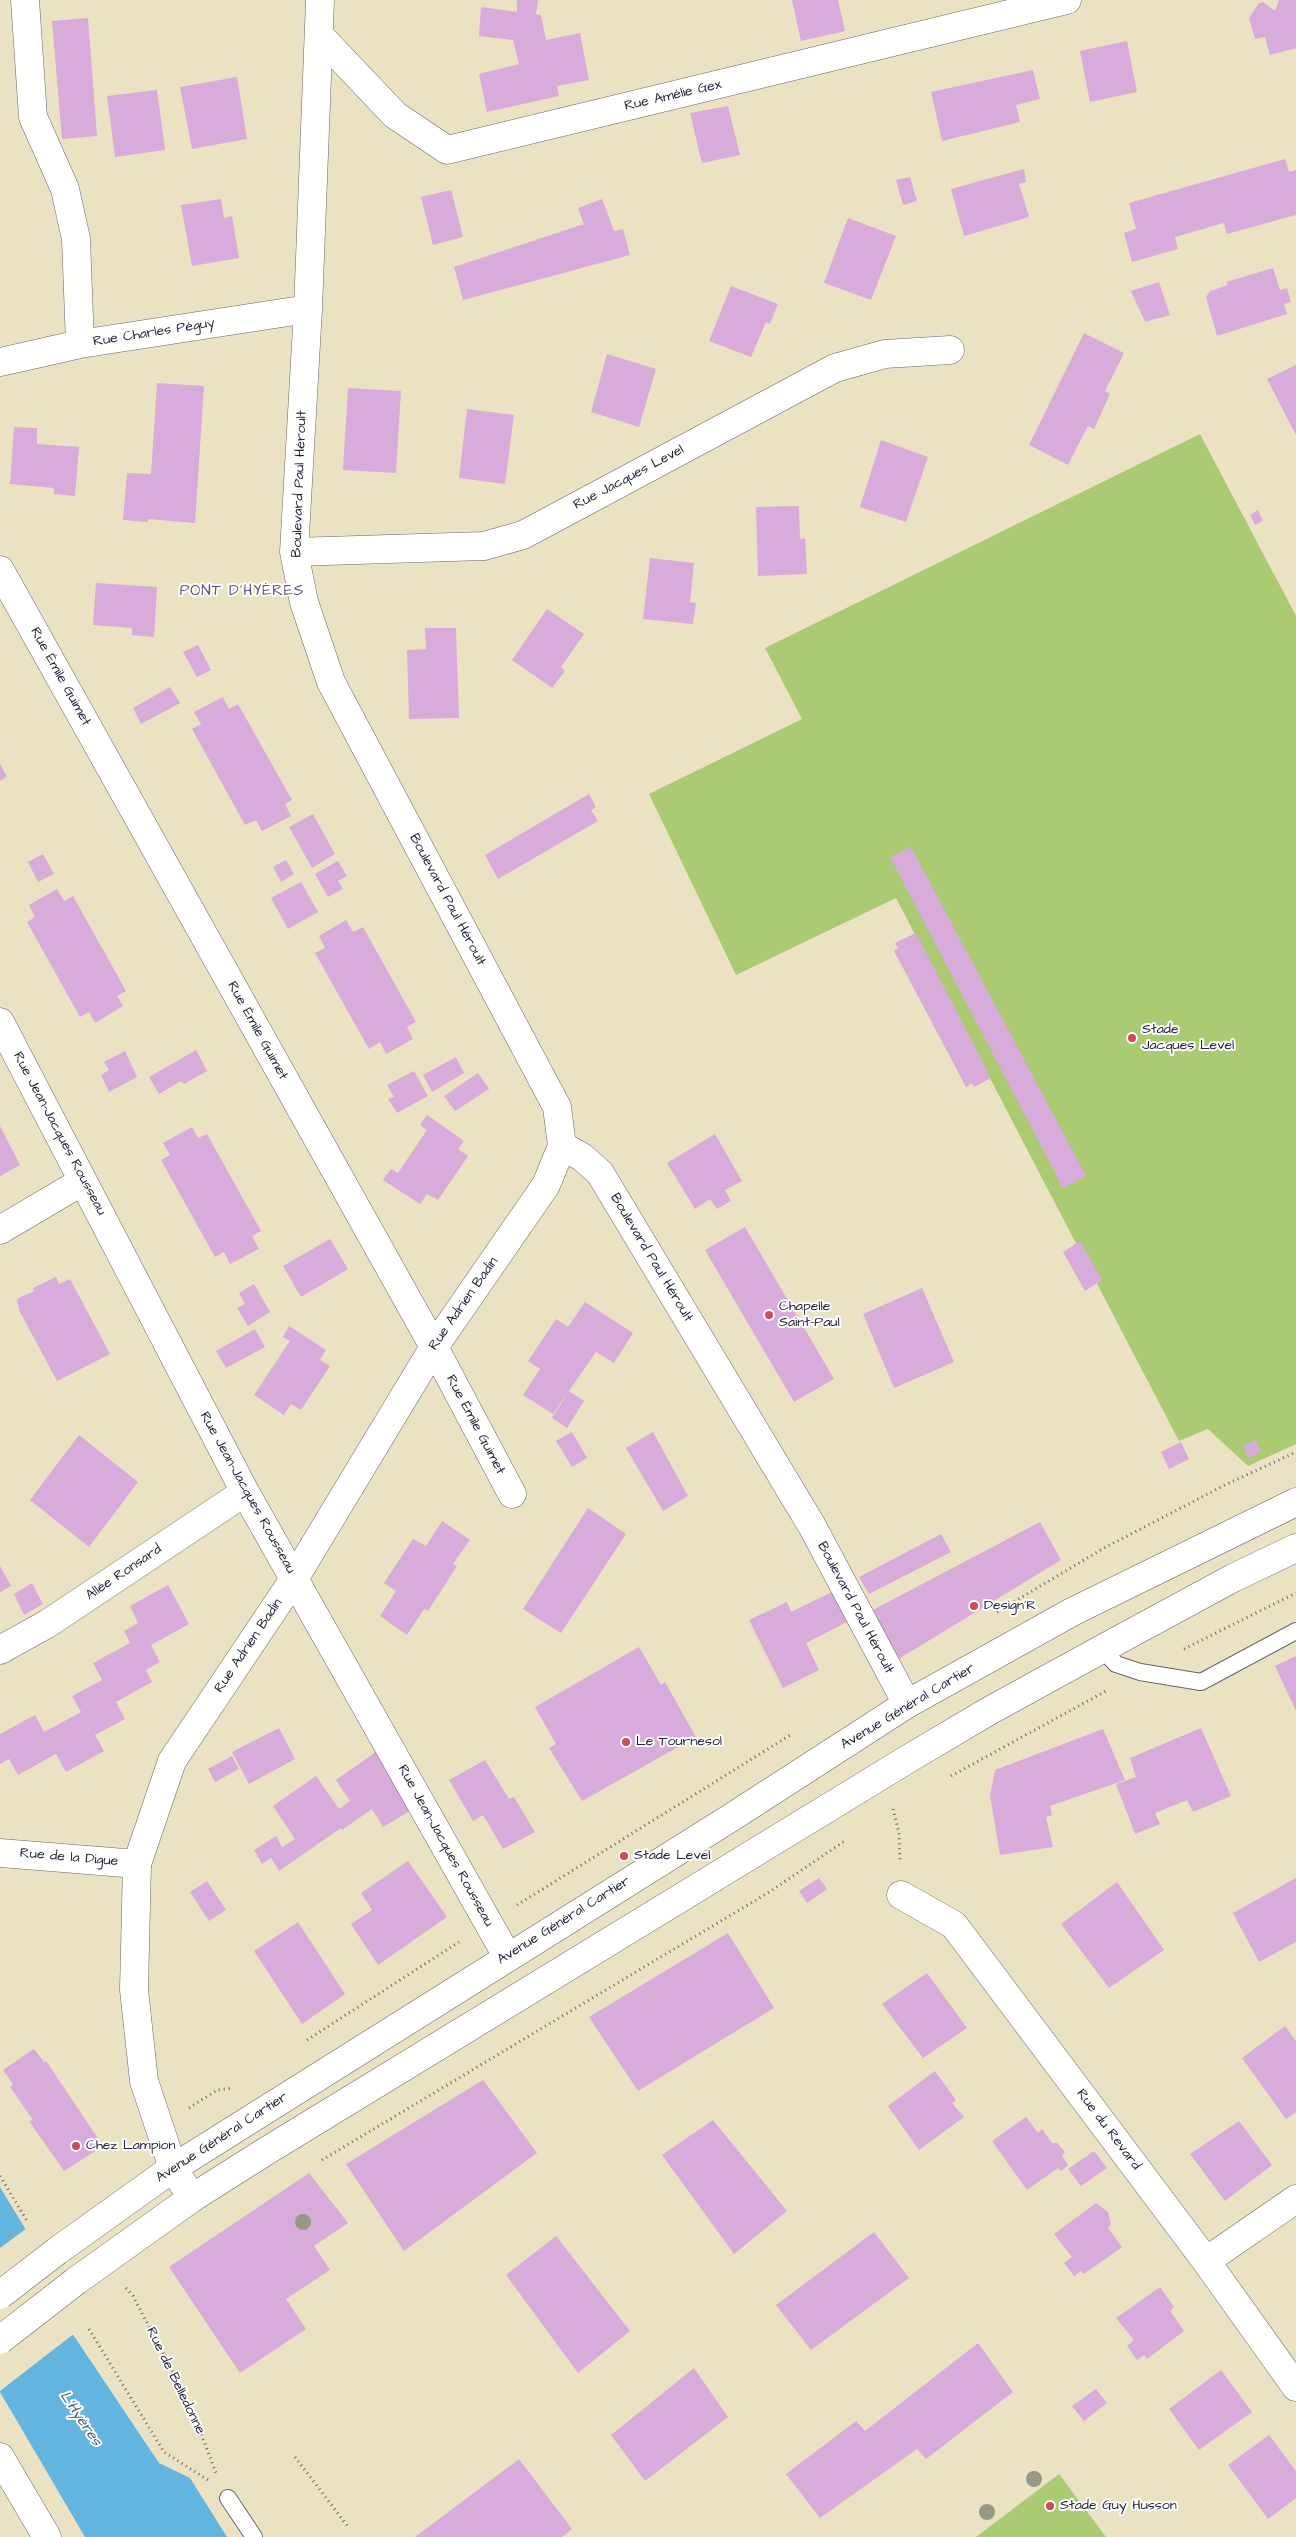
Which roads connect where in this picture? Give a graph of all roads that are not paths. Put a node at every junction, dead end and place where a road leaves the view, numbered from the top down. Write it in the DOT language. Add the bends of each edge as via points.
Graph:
graph roads {
  1 [pos="25,0"];
  2 [pos="320,0"];
  3 [pos="1067,0"];
  4 [pos="319,35"];
  5 [pos="308,309"];
  6 [pos="80,344"];
  7 [pos="950,350"];
  8 [pos="0,362"];
  9 [pos="294,552"];
  10 [pos="0,570"];
  11 [pos="0,1022"];
  12 [pos="562,1146"];
  13 [pos="83,1181"];
  14 [pos="0,1230"];
  15 [pos="434,1348"];
  16 [pos="245,1492"];
  17 [pos="512,1494"];
  18 [pos="1296,1502"];
  19 [pos="1296,1548"];
  20 [pos="294,1579"];
  21 [pos="1296,1631"];
  22 [pos="1102,1649"];
  23 [pos="0,1650"];
  24 [pos="907,1704"];
  25 [pos="0,1853"];
  26 [pos="137,1864"];
  27 [pos="901,1895"];
  28 [pos="507,1956"];
  29 [pos="173,2168"];
  30 [pos="192,2198"];
  31 [pos="1296,2199"];
  32 [pos="1206,2261"];
  33 [pos="0,2294"];
  34 [pos="0,2340"];
  35 [pos="1296,2386"];
  36 [pos="0,2457"];
  37 [pos="226,2494"];
  38 [pos="46,2537"];
  39 [pos="254,2537"];
  1 -- 6 [label="street" via="34,117 65,190 76,240"];
  2 -- 4 [label="street, Boulevard Paul Héroult"];
  3 -- 4 [label="street, Rue Amélie Gex" via="447,150 395,115"];
  4 -- 5 [label="street, Boulevard Paul Héroult"];
  5 -- 6 [label="street, Rue Charles Péguy"];
  5 -- 9 [label="street, Boulevard Paul Héroult"];
  6 -- 8 [label="street, Rue Charles Péguy"];
  7 -- 9 [label="street, Rue Jacques Level" via="885,354 835,368 523,535 484,546"];
  9 -- 12 [label="street, Boulevard Paul Héroult" via="304,602 331,682 557,1107"];
  10 -- 15 [label="street, Rue Émile Guimet"];
  11 -- 13 [label="street, Rue Jean-Jacques Rousseau"];
  12 -- 15 [label="street, Rue Adrien Badin" via="546,1185"];
  12 -- 24 [label="street, Boulevard Paul Héroult" via="582,1157 600,1173 812,1526"];
  13 -- 14 [label="street"];
  13 -- 16 [label="street, Rue Jean-Jacques Rousseau"];
  15 -- 17 [label="street, Rue Émile Guimet"];
  15 -- 20 [label="street, Rue Adrien Badin"];
  16 -- 20 [label="street, Rue Jean-Jacques Rousseau"];
  16 -- 23 [label="street, Allée Ronsard" via="46,1624"];
  18 -- 24 [label="street, Avenue Général Cartier" via="1072,1612"];
  19 -- 22 [label="street"];
  20 -- 26 [label="street, Rue Adrien Badin" via="172,1761"];
  20 -- 28 [label="street, Rue Jean-Jacques Rousseau"];
  21 -- 22 [label="lane" via="1201,1682 1140,1672 1116,1664"];
  22 -- 30 [label="street" via="924,1750"];
  24 -- 28 [label="street, Avenue Général Cartier"];
  25 -- 26 [label="street, Rue de la Digue"];
  26 -- 29 [label="street, Rue Adrien Badin" via="134,1990 144,2081"];
  27 -- 32 [label="street, Rue du Revard" via="954,1925"];
  28 -- 29 [label="street, Avenue Général Cartier"];
  29 -- 30 [label="street, Rue Adrien Badin"];
  29 -- 33 [label="street, Avenue Général Cartier, bridge"];
  30 -- 34 [label="street, bridge" via="76,2280"];
  31 -- 32 [label="street"];
  32 -- 35 [label="street, Rue du Revard"];
  36 -- 38 [label="street"];
  37 -- 39 [label="lane"];
}
